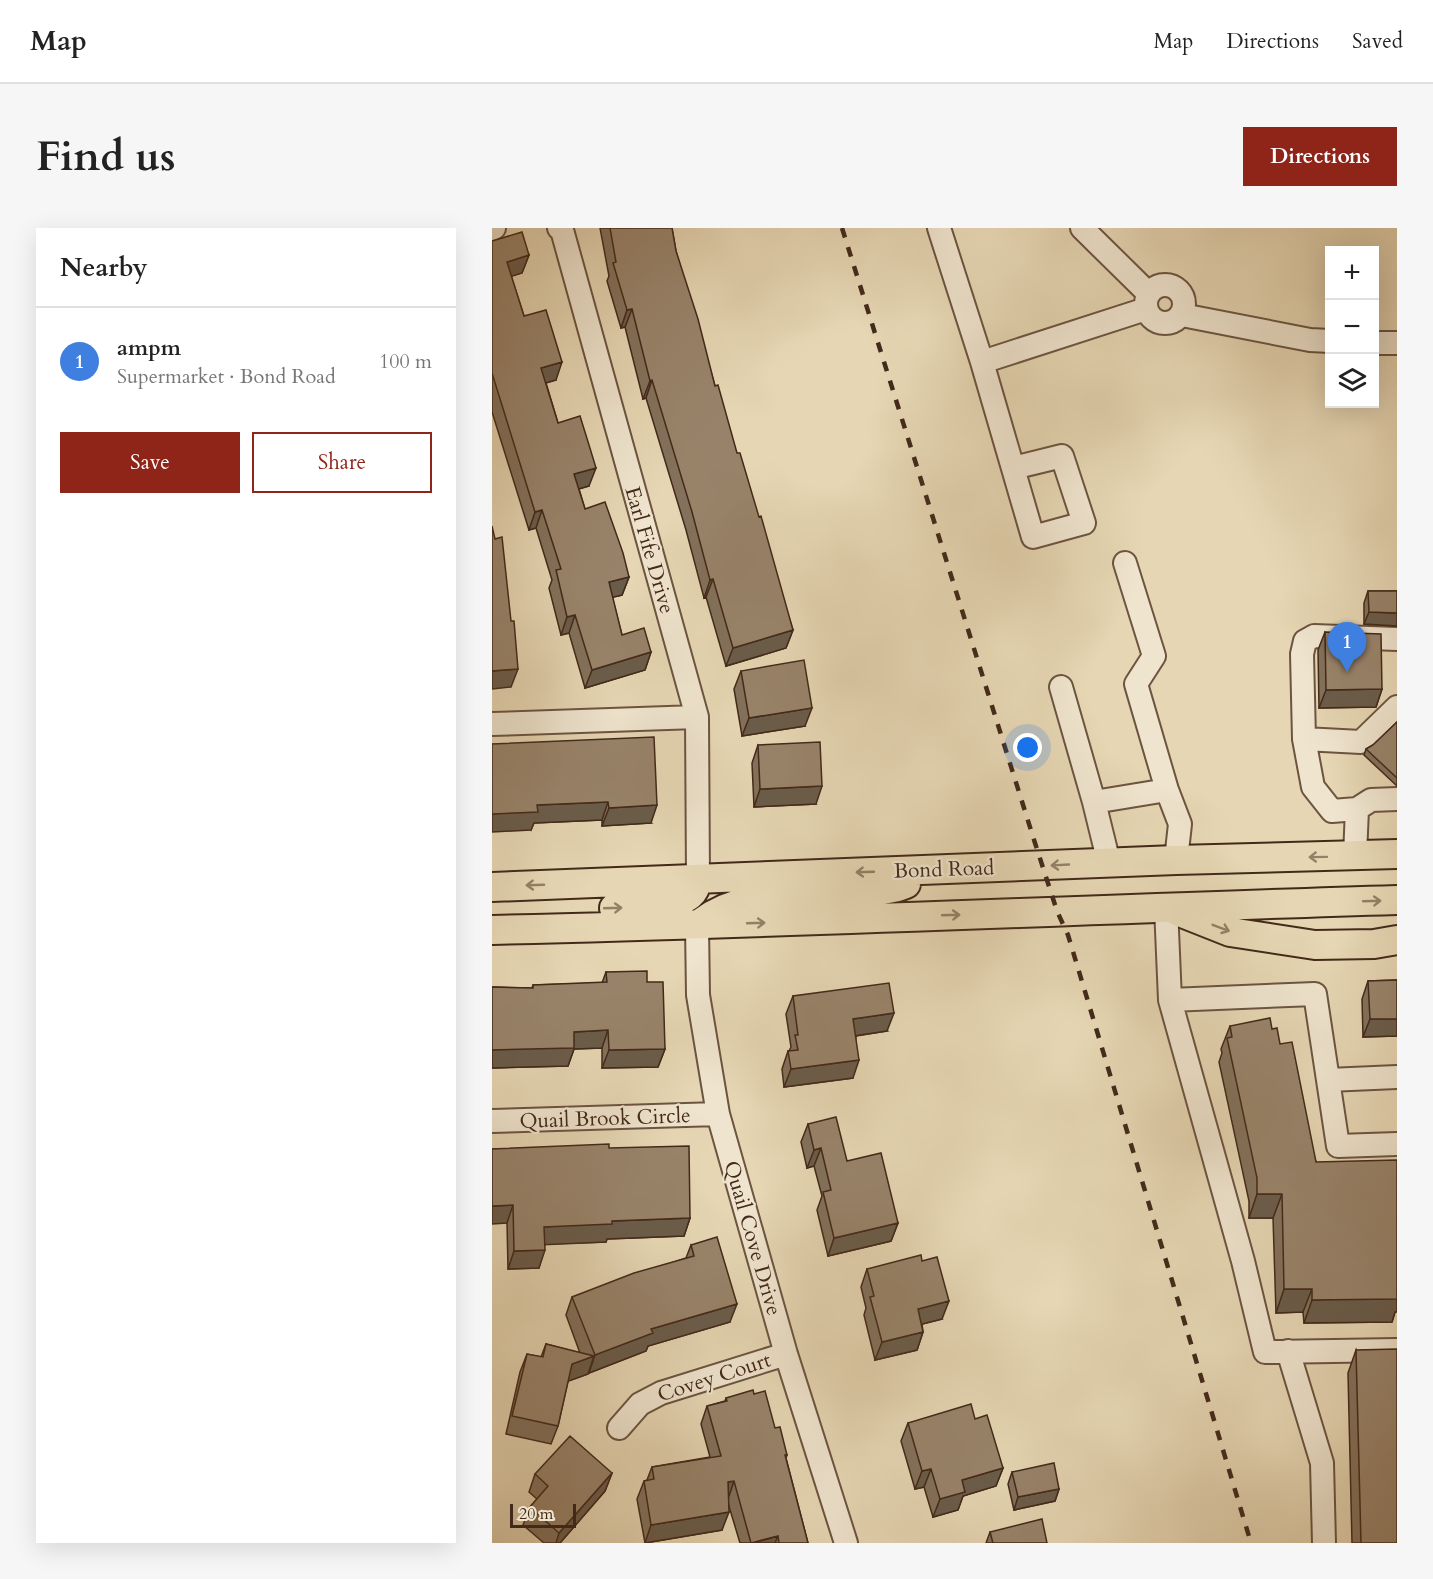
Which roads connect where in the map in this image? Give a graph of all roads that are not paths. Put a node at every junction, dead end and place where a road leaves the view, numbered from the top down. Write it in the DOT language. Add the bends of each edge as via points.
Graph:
graph roads {
  1 [pos="559,228"];
  2 [pos="939,228"];
  3 [pos="1082,228"];
  4 [pos="1147,301"];
  5 [pos="1182,315"];
  6 [pos="1325,341"];
  7 [pos="1379,343"];
  8 [pos="1397,343"];
  9 [pos="982,362"];
  10 [pos="1013,468"];
  11 [pos="1125,563"];
  12 [pos="1397,639"];
  13 [pos="1061,687"];
  14 [pos="1397,707"];
  15 [pos="697,717"];
  16 [pos="492,724"];
  17 [pos="1304,739"];
  18 [pos="1167,790"];
  19 [pos="1397,799"];
  20 [pos="1094,802"];
  21 [pos="1357,809"];
  22 [pos="1397,854"];
  23 [pos="1355,856"];
  24 [pos="1176,860"];
  25 [pos="1109,862"];
  26 [pos="943,869"];
  27 [pos="698,879"];
  28 [pos="492,887"];
  29 [pos="1397,900"];
  30 [pos="1167,907"];
  31 [pos="492,913"];
  32 [pos="698,926"];
  33 [pos="492,930"];
  34 [pos="1397,940"];
  35 [pos="1170,1000"];
  36 [pos="1397,1077"];
  37 [pos="1328,1080"];
  38 [pos="718,1114"];
  39 [pos="492,1121"];
  40 [pos="1397,1144"];
  41 [pos="1397,1350"];
  42 [pos="1288,1351"];
  43 [pos="786,1354"];
  44 [pos="619,1428"];
  45 [pos="846,1543"];
  46 [pos="1324,1543"];
  1 -- 15 [label="street, Earl Fife Drive"];
  2 -- 9 [label="street"];
  3 -- 4 [label="street"];
  4 -- 5 [label="street" via="1149,316 1162,324 1170,324"];
  4 -- 5 [label="street" via="1161,285 1176,288 1185,300"];
  4 -- 9 [label="street"];
  5 -- 6 [label="street"];
  7 -- 8 [label="street"];
  9 -- 10 [label="street"];
  10 -- 10 [label="street" via="1033,537 1084,523 1062,456"];
  11 -- 18 [label="street" via="1154,656 1136,684"];
  12 -- 17 [label="street" via="1314,636 1305,641"];
  13 -- 20 [label="street"];
  14 -- 17 [label="street" via="1361,742"];
  15 -- 16 [label="street"];
  15 -- 27 [label="street, Earl Fife Drive"];
  17 -- 21 [label="street" via="1313,787 1332,811"];
  18 -- 20 [label="street"];
  18 -- 24 [label="street" via="1180,824"];
  19 -- 21 [label="street" via="1371,800"];
  20 -- 25 [label="street"];
  21 -- 23 [label="street"];
  22 -- 23 [label="main road, Bond Road"];
  23 -- 24 [label="main road, Bond Road, one-way"];
  24 -- 25 [label="main road, Bond Road"];
  25 -- 26 [label="main road, Bond Road, one-way"];
  26 -- 27 [label="main road, Bond Road, one-way"];
  26 -- 32 [label="main road" via="898,887 836,897 736,903"];
  27 -- 28 [label="main road, Bond Road, one-way"];
  31 -- 27 [label="main road, one-way" via="650,907 689,896"];
  30 -- 29 [label="main road, one-way"];
  32 -- 30 [label="main road, one-way"];
  30 -- 34 [label="main road, one-way" via="1230,932 1315,945"];
  30 -- 35 [label="street"];
  32 -- 33 [label="main road"];
  32 -- 38 [label="street, Quail Cove Drive" via="698,995"];
  35 -- 37 [label="street" via="1315,994"];
  35 -- 42 [label="street" via="1265,1352"];
  36 -- 37 [label="street"];
  37 -- 40 [label="street" via="1338,1146"];
  38 -- 39 [label="street, Quail Brook Circle"];
  38 -- 43 [label="street, Quail Cove Drive"];
  41 -- 42 [label="street"];
  42 -- 46 [label="street" via="1322,1463"];
  43 -- 44 [label="street, Covey Court" via="660,1394 640,1404"];
  43 -- 45 [label="street, Quail Cove Drive"];
}
